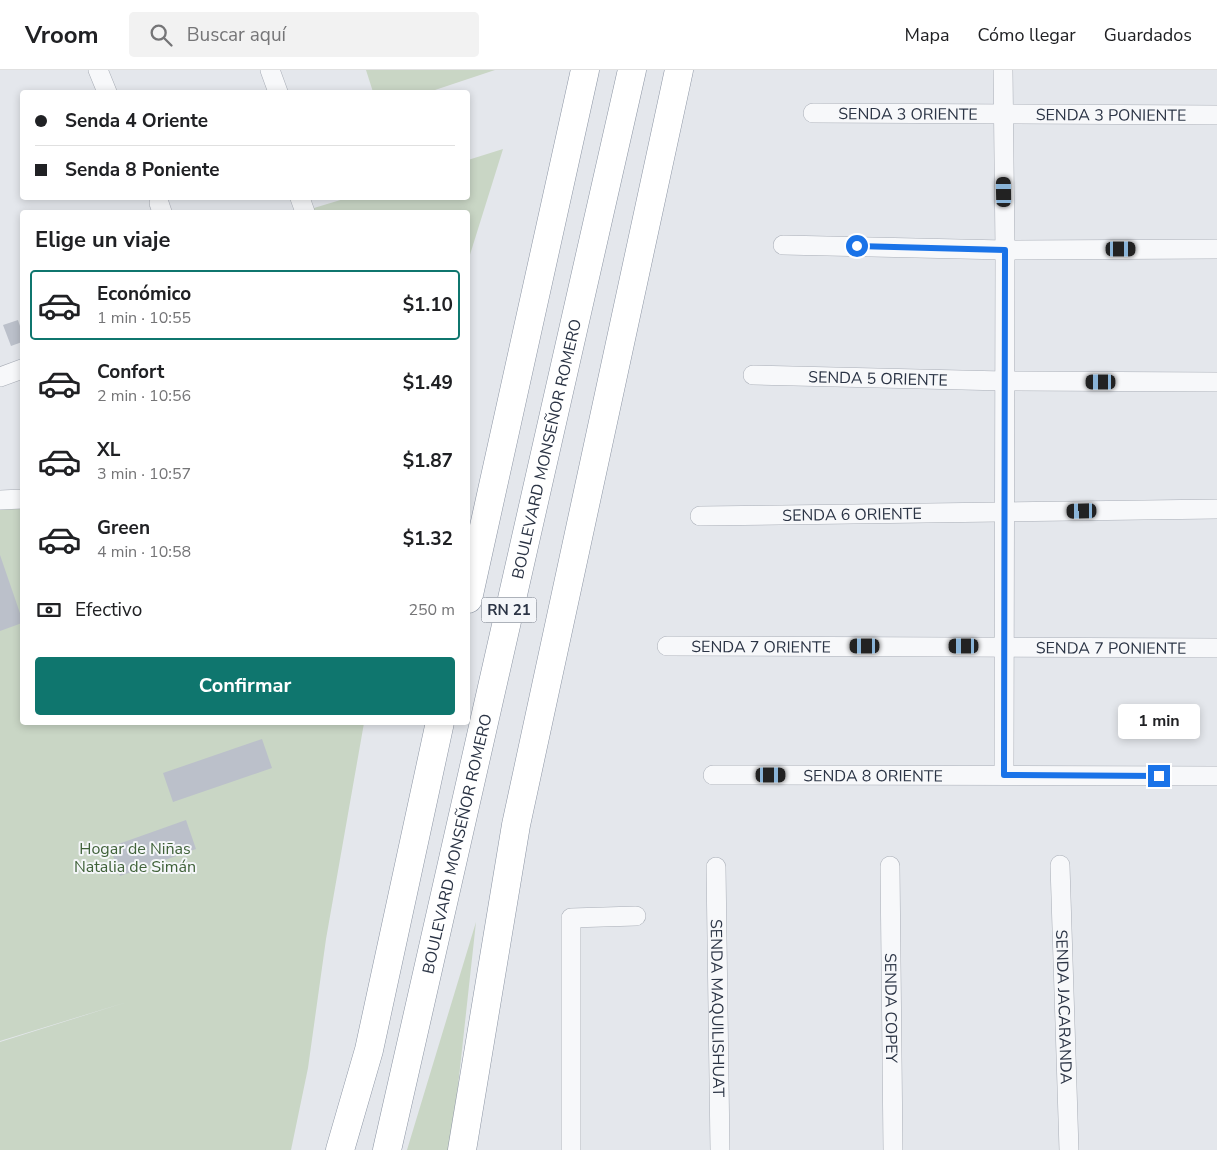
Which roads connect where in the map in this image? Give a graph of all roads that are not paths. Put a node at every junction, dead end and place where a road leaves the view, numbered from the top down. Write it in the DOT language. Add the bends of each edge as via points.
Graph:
graph roads {
  1 [pos="98,70"];
  2 [pos="270,70"];
  3 [pos="586,70"];
  4 [pos="632,70"];
  5 [pos="679,70"];
  6 [pos="1003,70"];
  7 [pos="106,90"];
  8 [pos="277,90"];
  9 [pos="813,113"];
  10 [pos="1004,114"];
  11 [pos="1217,115"];
  12 [pos="783,245"];
  13 [pos="1217,249"];
  14 [pos="1005,250"];
  15 [pos="20,370"];
  16 [pos="753,375"];
  17 [pos="0,377"];
  18 [pos="1004,381"];
  19 [pos="1217,382"];
  20 [pos="20,499"];
  21 [pos="0,500"];
  22 [pos="1217,509"];
  23 [pos="1006,512"];
  24 [pos="700,516"];
  25 [pos="470,591"];
  26 [pos="667,646"];
  27 [pos="1004,647"];
  28 [pos="1217,648"];
  29 [pos="439,725"];
  30 [pos="1004,775"];
  31 [pos="713,776"];
  32 [pos="1217,776"];
  33 [pos="1060,865"];
  34 [pos="890,866"];
  35 [pos="716,867"];
  36 [pos="636,916"];
  37 [pos="340,1150"];
  38 [pos="387,1150"];
  39 [pos="462,1150"];
  40 [pos="571,1150"];
  41 [pos="720,1150"];
  42 [pos="893,1150"];
  43 [pos="1069,1150"];
  1 -- 7 [label="street"];
  2 -- 8 [label="street"];
  3 -- 25 [label="highway, RN 21"];
  4 -- 38 [label="highway, BOULEVARD MONSEÑOR ROMERO / RN 21"];
  5 -- 39 [label="highway" via="516,825"];
  6 -- 10 [label="street"];
  9 -- 10 [label="street, SENDA 3 ORIENTE"];
  10 -- 11 [label="street, SENDA 3 PONIENTE"];
  10 -- 14 [label="street"];
  12 -- 14 [label="street"];
  13 -- 14 [label="street"];
  14 -- 18 [label="street"];
  15 -- 17 [label="street"];
  16 -- 18 [label="street, SENDA 5 ORIENTE"];
  18 -- 19 [label="street, SENDA 5 ORIENTE"];
  18 -- 23 [label="street"];
  20 -- 21 [label="street"];
  22 -- 23 [label="street, SENDA 6 ORIENTE"];
  23 -- 24 [label="street, SENDA 6 ORIENTE"];
  23 -- 27 [label="street"];
  26 -- 27 [label="street, SENDA 7 ORIENTE"];
  27 -- 28 [label="street, SENDA 7 PONIENTE"];
  27 -- 30 [label="street"];
  29 -- 37 [label="highway" via="369,1050"];
  30 -- 31 [label="street, SENDA 8 ORIENTE"];
  30 -- 32 [label="street, SENDA 8 ORIENTE"];
  33 -- 43 [label="street, SENDA JACARANDA"];
  34 -- 42 [label="street, SENDA COPEY"];
  35 -- 41 [label="street, SENDA MAQUILISHUAT"];
  36 -- 40 [label="street" via="571,918"];
}
